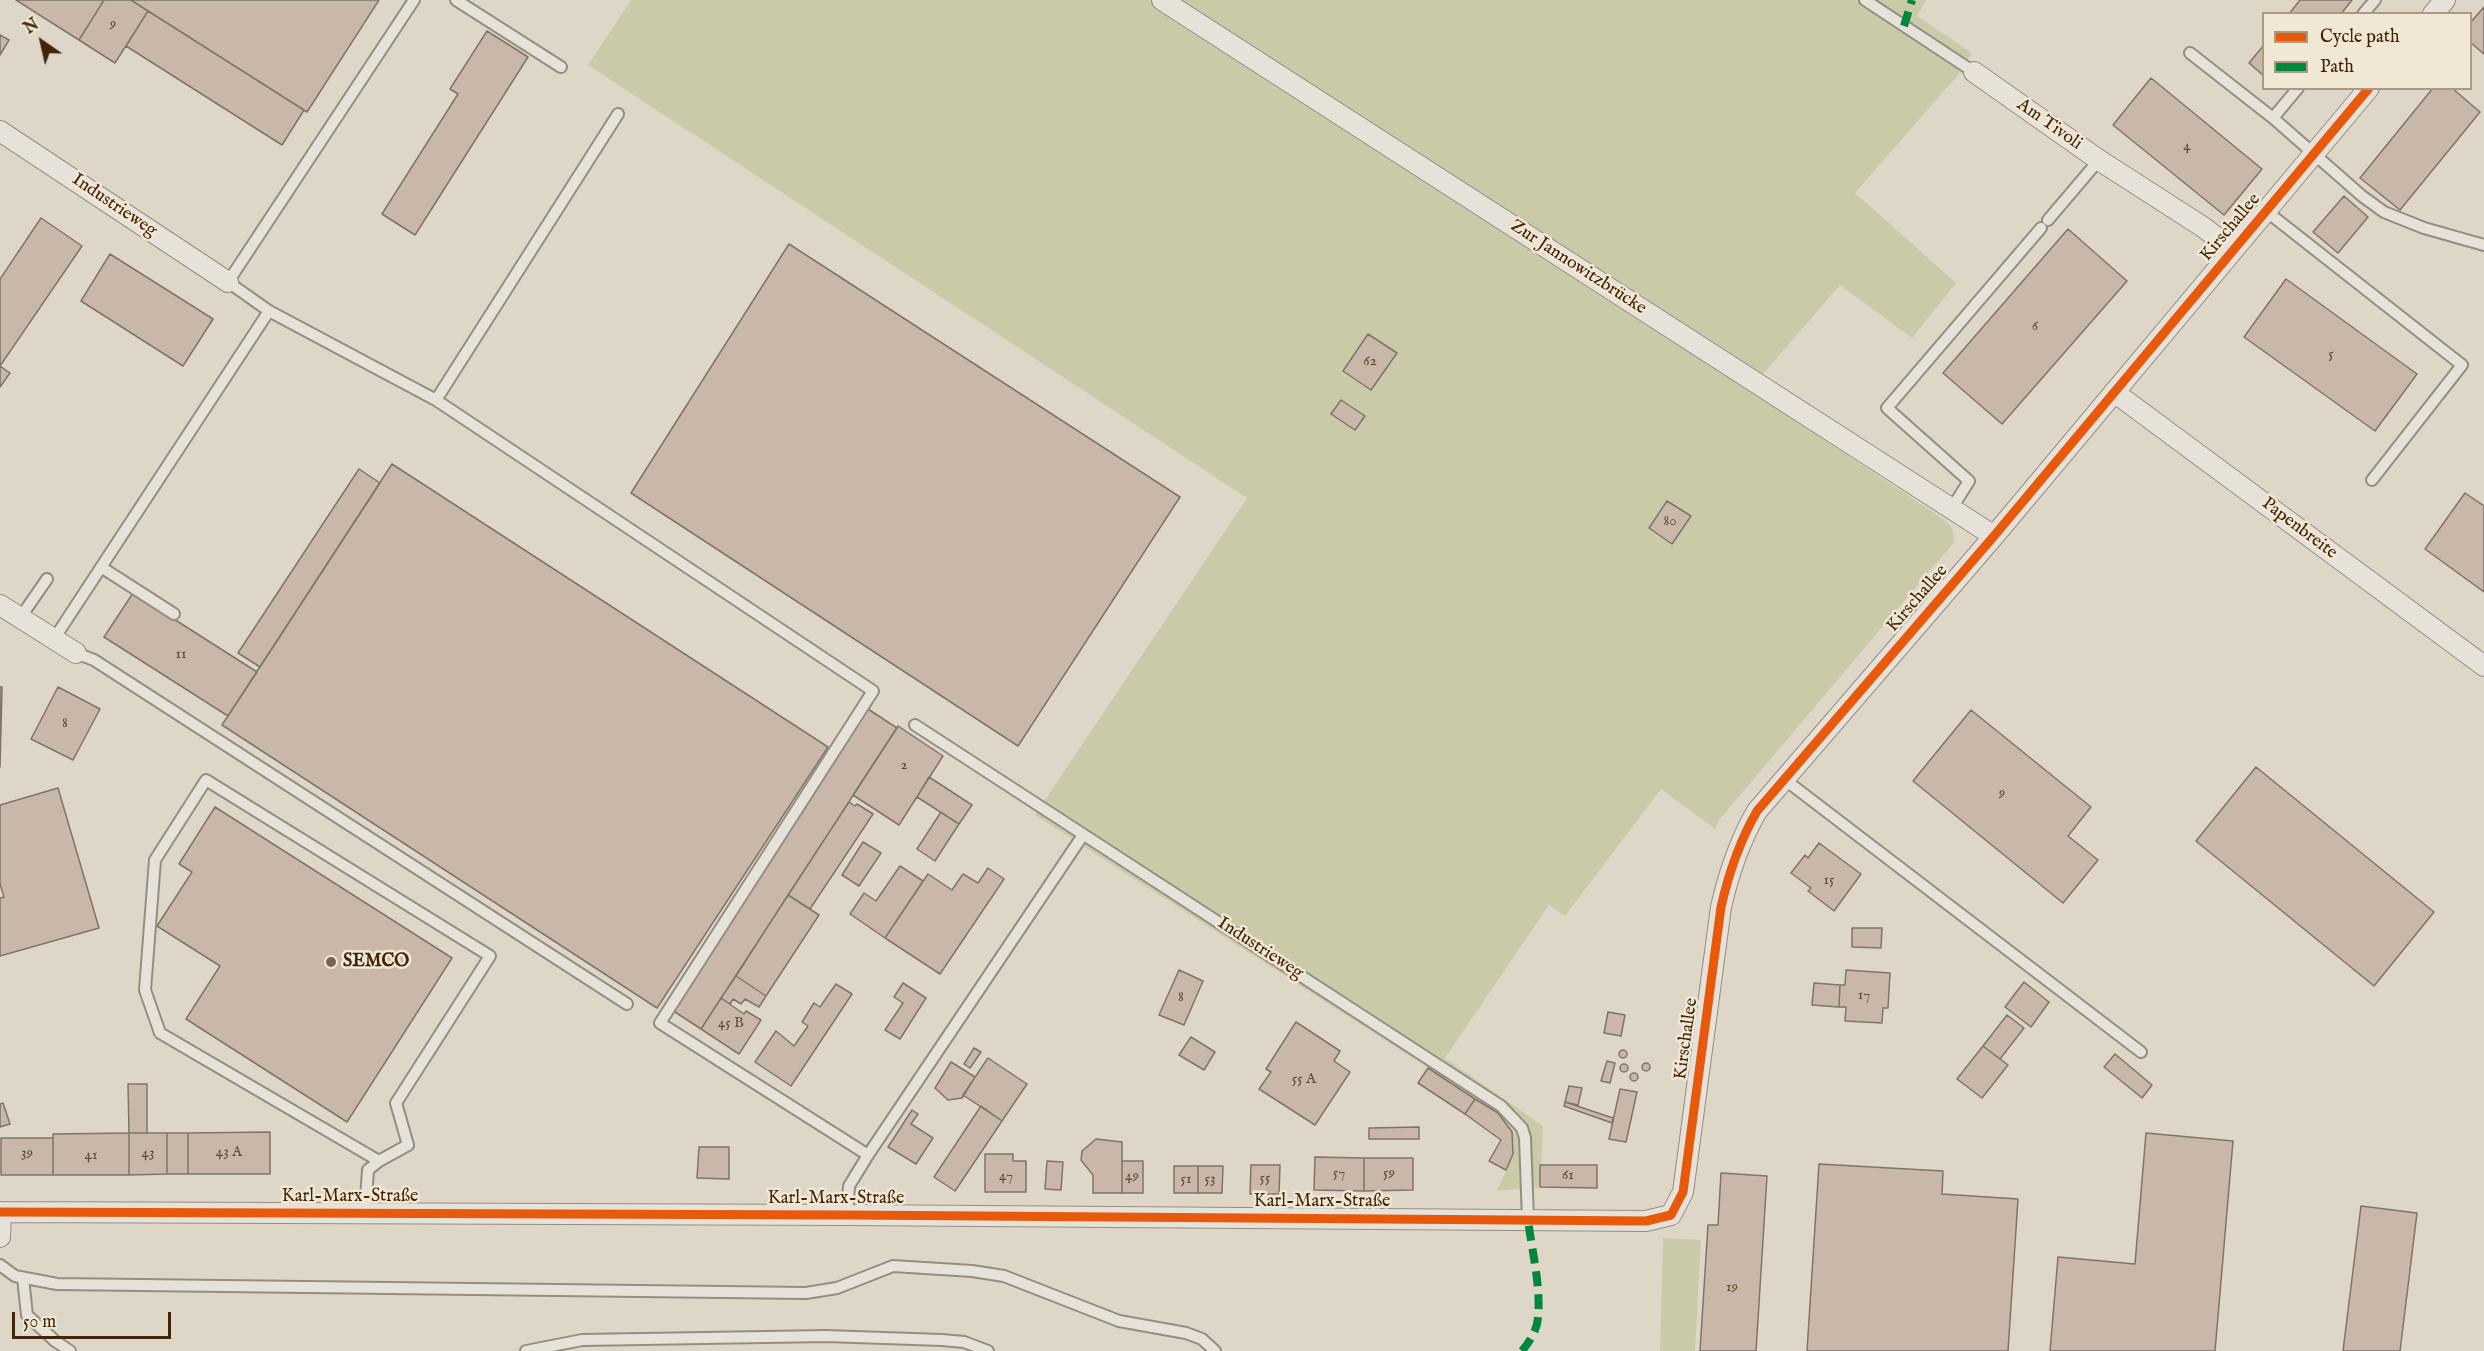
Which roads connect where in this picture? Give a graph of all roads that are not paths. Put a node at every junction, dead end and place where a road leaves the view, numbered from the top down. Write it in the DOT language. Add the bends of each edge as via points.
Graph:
graph roads {
  1 [pos="414,0"];
  2 [pos="456,0"];
  3 [pos="1162,0"];
  4 [pos="1865,0"];
  5 [pos="2375,0"];
  6 [pos="2445,0"];
  7 [pos="2365,12"];
  8 [pos="2435,12"];
  9 [pos="2190,53"];
  10 [pos="561,67"];
  11 [pos="1974,72"];
  12 [pos="2296,90"];
  13 [pos="2367,90"];
  14 [pos="618,114"];
  15 [pos="2273,117"];
  16 [pos="0,131"];
  17 [pos="2315,153"];
  18 [pos="2099,160"];
  19 [pos="2266,211"];
  20 [pos="2484,245"];
  21 [pos="2233,250"];
  22 [pos="228,282"];
  23 [pos="269,310"];
  24 [pos="2114,392"];
  25 [pos="436,400"];
  26 [pos="2372,480"];
  27 [pos="1952,508"];
  28 [pos="1994,536"];
  29 [pos="101,567"];
  30 [pos="47,579"];
  31 [pos="0,605"];
  32 [pos="174,614"];
  33 [pos="20,618"];
  34 [pos="54,639"];
  35 [pos="76,652"];
  36 [pos="2484,666"];
  37 [pos="915,725"];
  38 [pos="1784,779"];
  39 [pos="1083,835"];
  40 [pos="627,1004"];
  41 [pos="2141,1052"];
  42 [pos="868,1155"];
  43 [pos="379,1161"];
  44 [pos="1,1212"];
  45 [pos="365,1213"];
  46 [pos="847,1215"];
  47 [pos="1671,1215"];
  48 [pos="1528,1220"];
  49 [pos="0,1237"];
  50 [pos="0,1265"];
  51 [pos="23,1278"];
  52 [pos="70,1351"];
  53 [pos="526,1351"];
  54 [pos="988,1351"];
  55 [pos="1215,1351"];
  1 -- 22 [label="lane"];
  2 -- 10 [label="lane"];
  3 -- 27 [label="street, Zur Jannowitzbrücke"];
  4 -- 11 [label="lane, Am Tivoli"];
  5 -- 7 [label="lane"];
  6 -- 8 [label="street"];
  9 -- 15 [label="lane"];
  11 -- 18 [label="street, Am Tivoli"];
  12 -- 15 [label="lane"];
  13 -- 17 [label="street, Kirschallee"];
  14 -- 25 [label="lane"];
  15 -- 17 [label="lane"];
  16 -- 22 [label="street, Industrieweg"];
  17 -- 19 [label="street, Kirschallee"];
  17 -- 20 [label="lane" via="2384,212"];
  18 -- 21 [label="street, Am Tivoli"];
  18 -- 27 [label="lane" via="1887,408 1969,482"];
  19 -- 21 [label="street, Kirschallee"];
  19 -- 26 [label="lane" via="2462,365"];
  21 -- 24 [label="street, Kirschallee"];
  22 -- 23 [label="lane"];
  23 -- 25 [label="lane"];
  23 -- 29 [label="lane"];
  24 -- 28 [label="street, Kirschallee"];
  24 -- 36 [label="street, Papenbreite"];
  25 -- 42 [label="lane" via="873,691 660,1023"];
  27 -- 28 [label="street, Zur Jannowitzbrücke"];
  28 -- 38 [label="street, Kirschallee"];
  29 -- 32 [label="lane"];
  29 -- 34 [label="lane"];
  30 -- 33 [label="lane"];
  31 -- 33 [label="street"];
  33 -- 34 [label="street"];
  34 -- 35 [label="street"];
  35 -- 40 [label="lane"];
  37 -- 39 [label="lane, Industrieweg"];
  38 -- 41 [label="lane"];
  38 -- 47 [label="street, Kirschallee" via="1757,811 1729,874 1683,1192"];
  39 -- 42 [label="lane"];
  39 -- 48 [label="lane, Industrieweg" via="1501,1106 1526,1138"];
  42 -- 46 [label="lane" via="849,1186"];
  43 -- 43 [label="lane" via="160,1033 145,990 155,860 206,780 490,956 396,1103 408,1145"];
  43 -- 45 [label="lane" via="368,1170"];
  44 -- 45 [label="street, Karl-Marx-Straße"];
  44 -- 49 [label="street"];
  45 -- 46 [label="street, Karl-Marx-Straße"];
  46 -- 48 [label="street, Karl-Marx-Straße"];
  47 -- 48 [label="street, Karl-Marx-Straße" via="1646,1221"];
  50 -- 51 [label="lane"];
  51 -- 52 [label="lane" via="27,1315"];
  51 -- 55 [label="lane" via="57,1284 806,1293 837,1288 893,1266 915,1266 1004,1276 1119,1321 1186,1333 1202,1339"];
  53 -- 54 [label="lane" via="582,1341 826,1336 964,1342"];
}
